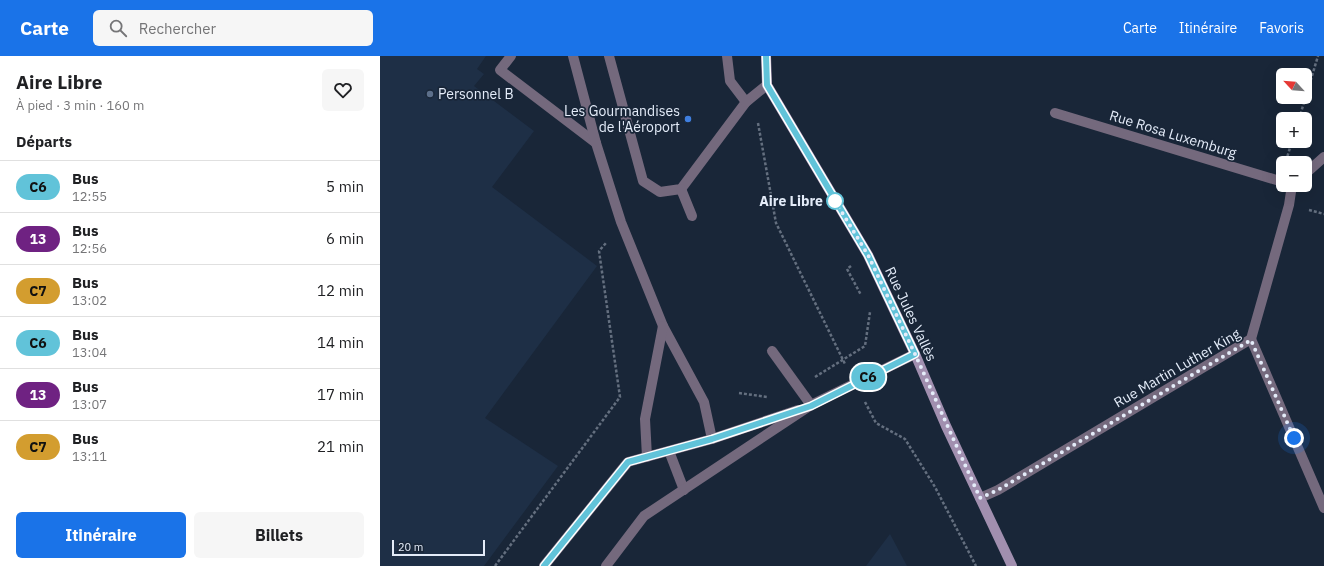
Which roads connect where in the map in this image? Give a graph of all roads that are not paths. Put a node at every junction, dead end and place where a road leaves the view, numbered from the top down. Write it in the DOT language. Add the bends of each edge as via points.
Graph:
graph roads {
  1 [pos="511,56"];
  2 [pos="573,56"];
  3 [pos="609,56"];
  4 [pos="727,56"];
  5 [pos="766,56"];
  6 [pos="767,85"];
  7 [pos="746,102"];
  8 [pos="1055,113"];
  9 [pos="596,144"];
  10 [pos="1324,157"];
  11 [pos="1312,168"];
  12 [pos="1276,180"];
  13 [pos="681,189"];
  14 [pos="1291,192"];
  15 [pos="692,216"];
  16 [pos="663,326"];
  17 [pos="1251,340"];
  18 [pos="772,351"];
  19 [pos="915,354"];
  20 [pos="811,406"];
  21 [pos="712,439"];
  22 [pos="668,451"];
  23 [pos="647,456"];
  24 [pos="684,490"];
  25 [pos="980,498"];
  26 [pos="1324,508"];
  27 [pos="544,566"];
  28 [pos="606,566"];
  29 [pos="1012,566"];
  1 -- 9 [label="street" via="500,70"];
  2 -- 9 [label="street"];
  3 -- 13 [label="street" via="643,180 660,192"];
  4 -- 7 [label="street" via="730,82"];
  5 -- 6 [label="street"];
  6 -- 7 [label="street"];
  6 -- 19 [label="street, Rue Jules Vallès" via="868,255"];
  7 -- 13 [label="street"];
  8 -- 12 [label="street, Rue Rosa Luxemburg"];
  9 -- 16 [label="street" via="621,222"];
  10 -- 11 [label="street"];
  13 -- 15 [label="street"];
  14 -- 17 [label="street"];
  16 -- 21 [label="street" via="704,402"];
  16 -- 23 [label="street" via="645,419"];
  17 -- 25 [label="street, Rue Martin Luther King"];
  17 -- 26 [label="street, Rue Martin Luther King"];
  18 -- 20 [label="street"];
  19 -- 20 [label="street"];
  19 -- 25 [label="street, Rue Jules Vallès"];
  20 -- 21 [label="street"];
  20 -- 24 [label="street"];
  21 -- 22 [label="street"];
  22 -- 23 [label="street"];
  22 -- 24 [label="street"];
  23 -- 27 [label="street" via="628,462"];
  24 -- 28 [label="street" via="644,516"];
  25 -- 29 [label="street, Rue Jules Vallès"];
}
